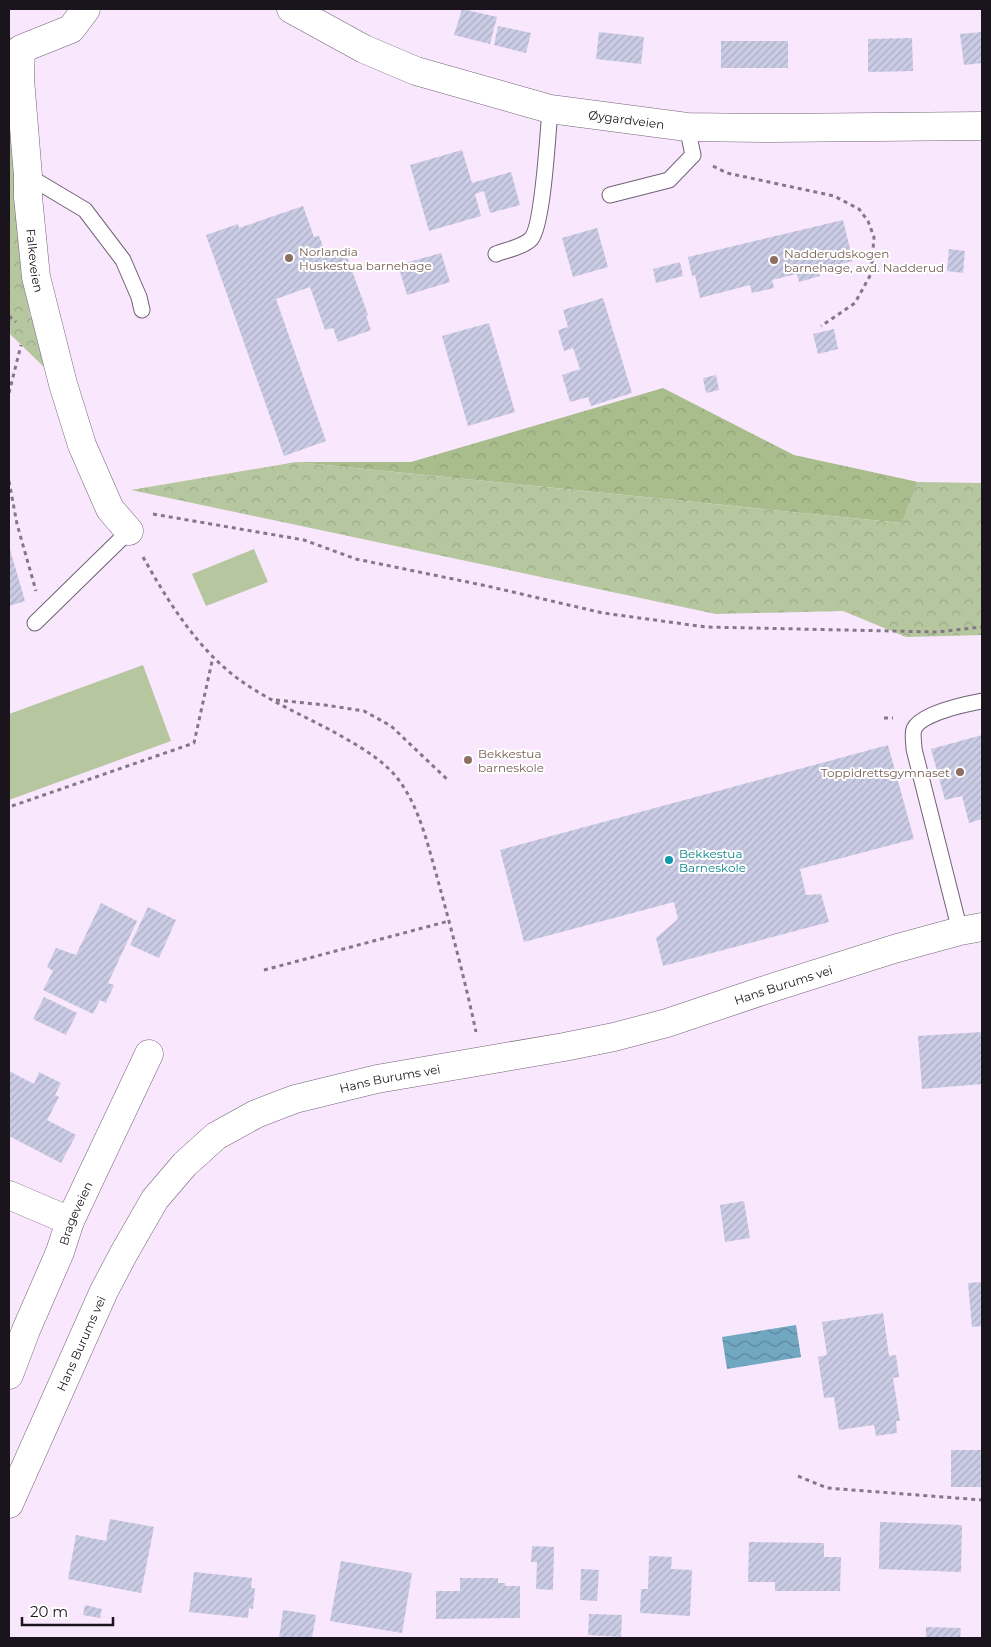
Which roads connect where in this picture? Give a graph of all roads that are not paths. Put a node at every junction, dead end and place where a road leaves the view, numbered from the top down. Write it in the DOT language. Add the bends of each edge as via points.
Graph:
graph roads {
  1 [pos="86,9"];
  2 [pos="291,9"];
  3 [pos="15,48"];
  4 [pos="550,110"];
  5 [pos="687,126"];
  6 [pos="982,126"];
  7 [pos="28,176"];
  8 [pos="610,195"];
  9 [pos="496,254"];
  10 [pos="142,310"];
  11 [pos="129,531"];
  12 [pos="39,619"];
  13 [pos="982,701"];
  14 [pos="971,930"];
  15 [pos="149,1054"];
  16 [pos="9,1195"];
  17 [pos="70,1221"];
  18 [pos="9,1375"];
  19 [pos="9,1504"];
  1 -- 3 [label="street, Falkeveien" via="71,28"];
  2 -- 4 [label="street, Øygardveien" via="364,49 416,72"];
  3 -- 7 [label="street, Falkeveien"];
  4 -- 5 [label="street, Øygardveien"];
  4 -- 9 [label="lane" via="537,229 531,240"];
  5 -- 6 [label="street, Øygardveien"];
  5 -- 8 [label="lane" via="693,156 669,180"];
  7 -- 10 [label="lane" via="85,210 123,260"];
  7 -- 11 [label="street, Falkeveien" via="36,277 50,336 82,445 110,510"];
  11 -- 12 [label="lane"];
  13 -- 14 [label="lane" via="949,708 922,720 914,729 914,749"];
  14 -- 19 [label="street, Hans Burums vei" via="894,949 668,1023 598,1040 377,1079 295,1099 256,1114 216,1136 184,1164 155,1199 120,1260"];
  15 -- 17 [label="street, Brageveien"];
  16 -- 17 [label="street"];
  17 -- 18 [label="street, Brageveien"];
}
